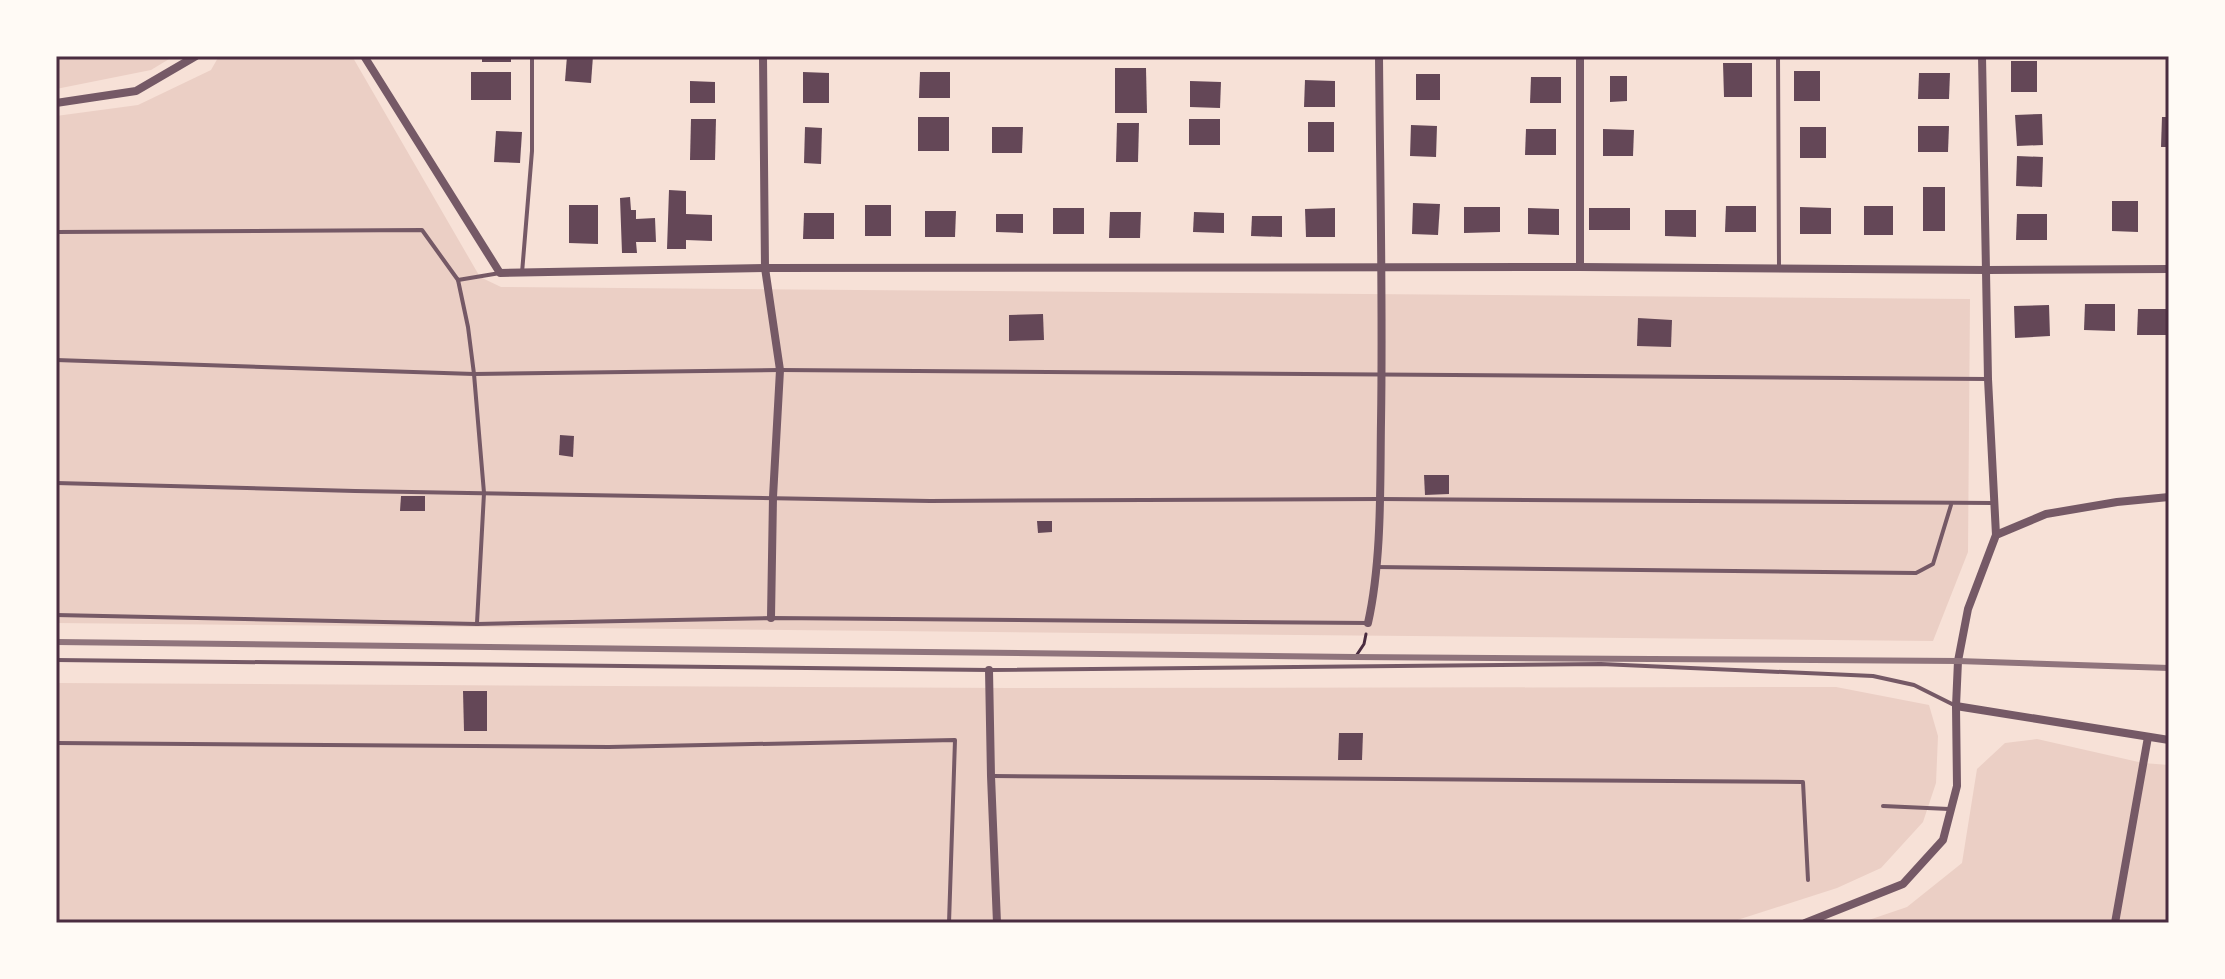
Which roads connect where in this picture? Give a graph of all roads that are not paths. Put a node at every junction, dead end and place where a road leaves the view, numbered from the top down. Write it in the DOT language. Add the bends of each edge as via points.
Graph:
graph roads {
  1 [pos="196,56"];
  2 [pos="364,56"];
  3 [pos="532,56"];
  4 [pos="763,56"];
  5 [pos="1379,56"];
  6 [pos="1580,56"];
  7 [pos="1778,56"];
  8 [pos="1982,56"];
  9 [pos="56,103"];
  10 [pos="56,232"];
  11 [pos="1580,267"];
  12 [pos="765,268"];
  13 [pos="1382,268"];
  14 [pos="1779,269"];
  15 [pos="2169,269"];
  16 [pos="1986,270"];
  17 [pos="500,273"];
  18 [pos="522,273"];
  19 [pos="458,280"];
  20 [pos="56,360"];
  21 [pos="780,370"];
  22 [pos="474,374"];
  23 [pos="1382,375"];
  24 [pos="1988,379"];
  25 [pos="56,483"];
  26 [pos="484,493"];
  27 [pos="773,497"];
  28 [pos="2169,497"];
  29 [pos="1380,499"];
  30 [pos="1995,503"];
  31 [pos="1951,505"];
  32 [pos="1996,535"];
  33 [pos="1375,567"];
  34 [pos="56,615"];
  35 [pos="771,618"];
  36 [pos="1368,623"];
  37 [pos="477,624"];
  38 [pos="56,660"];
  39 [pos="989,670"];
  40 [pos="1956,706"];
  41 [pos="2148,737"];
  42 [pos="2169,740"];
  43 [pos="56,743"];
  44 [pos="991,776"];
  45 [pos="1883,806"];
  46 [pos="1951,810"];
  47 [pos="1808,880"];
  48 [pos="56,923"];
  49 [pos="174,923"];
  50 [pos="949,923"];
  51 [pos="997,923"];
  52 [pos="1805,923"];
  53 [pos="2115,923"];
  1 -- 9 [label="street" via="136,91"];
  2 -- 17 [label="street"];
  3 -- 18 [label="lane" via="532,151"];
  4 -- 12 [label="street"];
  5 -- 13 [label="street"];
  6 -- 11 [label="street"];
  7 -- 14 [label="lane"];
  8 -- 16 [label="street"];
  10 -- 19 [label="lane" via="422,230"];
  11 -- 13 [label="street"];
  11 -- 14 [label="street"];
  12 -- 13 [label="street"];
  12 -- 18 [label="street"];
  12 -- 21 [label="street"];
  13 -- 23 [label="street"];
  14 -- 16 [label="street"];
  15 -- 16 [label="street"];
  16 -- 24 [label="street"];
  17 -- 18 [label="street"];
  17 -- 19 [label="lane"];
  19 -- 22 [label="lane"];
  20 -- 22 [label="lane"];
  21 -- 22 [label="lane"];
  21 -- 23 [label="lane"];
  21 -- 27 [label="street"];
  22 -- 26 [label="lane"];
  23 -- 24 [label="lane"];
  23 -- 29 [label="street"];
  24 -- 30 [label="street"];
  25 -- 26 [label="lane"];
  26 -- 27 [label="lane"];
  26 -- 37 [label="lane"];
  27 -- 29 [label="lane"];
  27 -- 35 [label="street"];
  28 -- 32 [label="street" via="2046,514"];
  29 -- 31 [label="lane"];
  29 -- 33 [label="street"];
  30 -- 31 [label="lane"];
  30 -- 32 [label="street"];
  31 -- 33 [label="lane" via="1933,564 1916,573"];
  32 -- 40 [label="street" via="1968,609"];
  33 -- 36 [label="street"];
  34 -- 37 [label="lane"];
  35 -- 36 [label="lane"];
  35 -- 37 [label="lane"];
  38 -- 39 [label="lane"];
  39 -- 40 [label="lane" via="1601,664 1873,676 1914,685"];
  39 -- 44 [label="street"];
  40 -- 41 [label="street"];
  40 -- 46 [label="street" via="1957,786"];
  41 -- 42 [label="street"];
  41 -- 53 [label="street"];
  43 -- 50 [label="lane" via="609,747 955,740"];
  44 -- 47 [label="lane" via="1803,782"];
  44 -- 51 [label="street"];
  45 -- 46 [label="lane"];
  46 -- 52 [label="street" via="1943,840 1903,884"];
  48 -- 49 [label="lane"];
}
